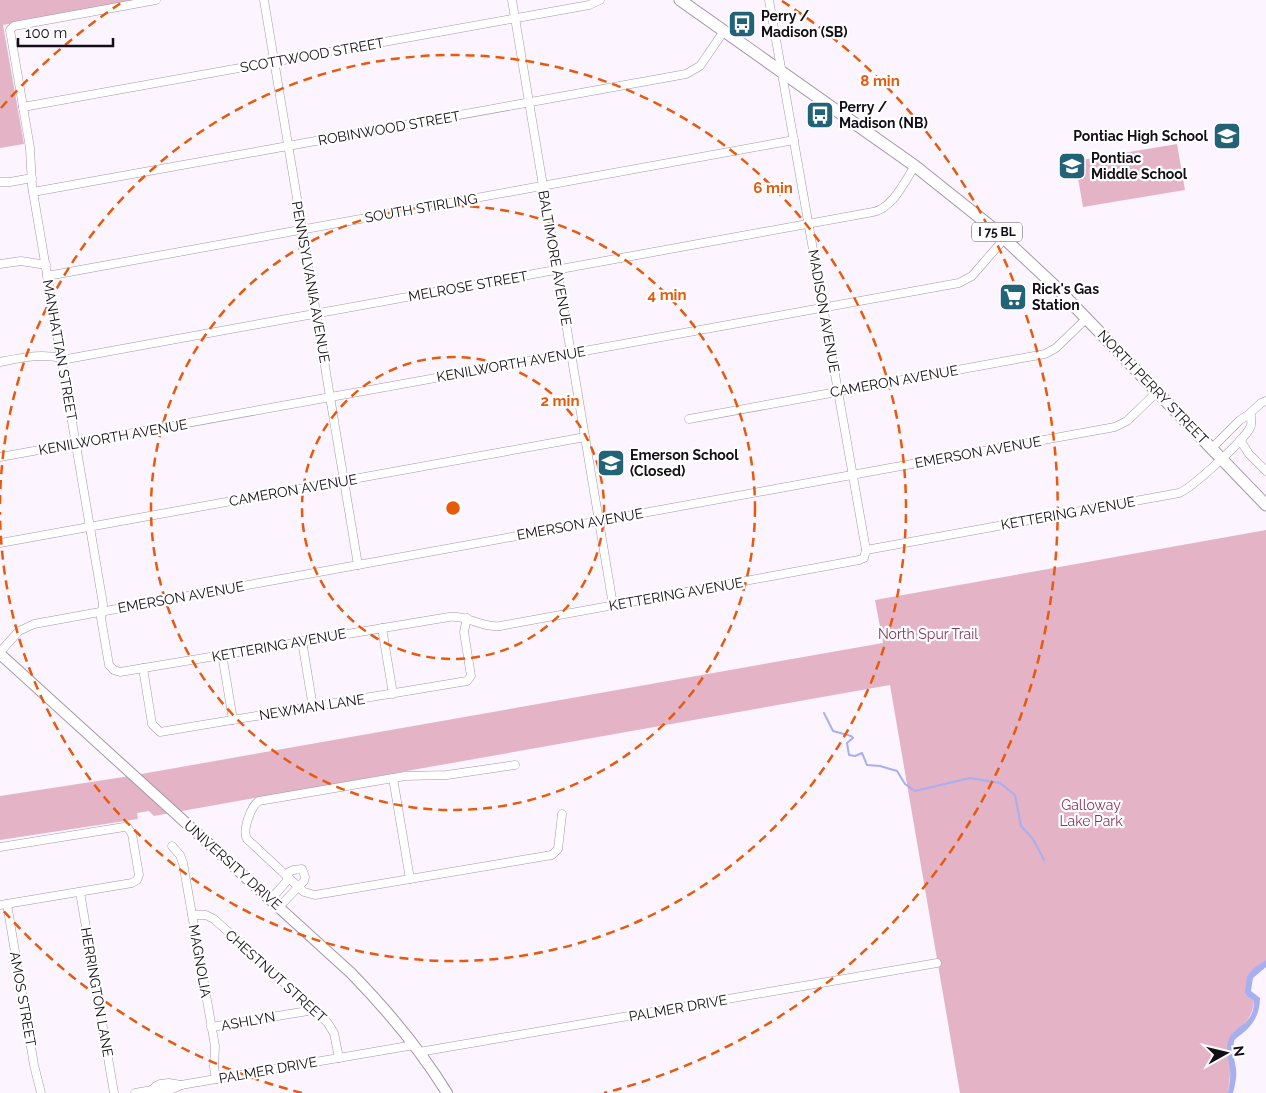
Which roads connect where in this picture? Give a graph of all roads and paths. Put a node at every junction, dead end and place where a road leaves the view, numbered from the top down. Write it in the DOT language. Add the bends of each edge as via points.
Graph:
graph roads {
  1 [pos="156,0"];
  2 [pos="264,0"];
  3 [pos="512,0"];
  4 [pos="600,0"];
  5 [pos="680,0"];
  6 [pos="769,0"];
  7 [pos="515,18"];
  8 [pos="724,31"];
  9 [pos="274,62"];
  10 [pos="782,72"];
  11 [pos="529,102"];
  12 [pos="23,107"];
  13 [pos="794,140"];
  14 [pos="288,146"];
  15 [pos="915,166"];
  16 [pos="32,176"];
  17 [pos="1,182"];
  18 [pos="543,186"];
  19 [pos="33,192"];
  20 [pos="808,224"];
  21 [pos="302,230"];
  22 [pos="1005,238"];
  23 [pos="0,264"];
  24 [pos="46,265"];
  25 [pos="557,270"];
  26 [pos="48,276"];
  27 [pos="823,308"];
  28 [pos="316,314"];
  29 [pos="1087,318"];
  30 [pos="571,353"];
  31 [pos="61,357"];
  32 [pos="0,362"];
  33 [pos="838,391"];
  34 [pos="1158,392"];
  35 [pos="330,397"];
  36 [pos="1266,401"];
  37 [pos="1252,413"];
  38 [pos="689,419"];
  39 [pos="585,437"];
  40 [pos="1240,440"];
  41 [pos="76,443"];
  42 [pos="1212,448"];
  43 [pos="0,457"];
  44 [pos="1221,458"];
  45 [pos="1266,472"];
  46 [pos="853,475"];
  47 [pos="344,481"];
  48 [pos="1266,505"];
  49 [pos="599,521"];
  50 [pos="90,527"];
  51 [pos="0,544"];
  52 [pos="866,550"];
  53 [pos="358,565"];
  54 [pos="613,605"];
  55 [pos="102,612"];
  56 [pos="467,618"];
  57 [pos="382,628"];
  58 [pos="302,641"];
  59 [pos="0,653"];
  60 [pos="222,654"];
  61 [pos="142,668"];
  62 [pos="114,670"];
  63 [pos="393,694"];
  64 [pos="313,707"];
  65 [pos="233,720"];
  66 [pos="515,765"];
  67 [pos="393,778"];
  68 [pos="562,814"];
  69 [pos="172,846"];
  70 [pos="0,847"];
  71 [pos="288,876"];
  72 [pos="410,880"];
  73 [pos="298,886"];
  74 [pos="80,892"];
  75 [pos="270,899"];
  76 [pos="4,905"];
  77 [pos="279,907"];
  78 [pos="192,915"];
  79 [pos="937,964"];
  80 [pos="314,1010"];
  81 [pos="211,1027"];
  82 [pos="417,1048"];
  83 [pos="339,1058"];
  84 [pos="216,1079"];
  85 [pos="41,1093"];
  86 [pos="114,1093"];
  87 [pos="134,1093"];
  88 [pos="447,1093"];
  1 -- 12 [label="street, MANHATTAN STREET" via="11,28"];
  2 -- 9 [label="street, PENNSYLVANIA AVENUE"];
  3 -- 7 [label="street, BALTIMORE AVENUE"];
  4 -- 7 [label="street, SCOTTWOOD STREET" via="589,5"];
  5 -- 8 [label="main road, NORTH PERRY STREET / I 75 BL"];
  6 -- 10 [label="street, MADISON AVENUE"];
  7 -- 9 [label="street, SCOTTWOOD STREET"];
  7 -- 11 [label="street, BALTIMORE AVENUE"];
  8 -- 10 [label="main road, NORTH PERRY STREET / I 75 BL"];
  8 -- 11 [label="street, ROBINWOOD STREET" via="703,64 690,73"];
  9 -- 12 [label="street, SCOTTWOOD STREET"];
  9 -- 14 [label="street, PENNSYLVANIA AVENUE"];
  10 -- 13 [label="street, MADISON AVENUE"];
  10 -- 15 [label="main road, NORTH PERRY STREET / I 75 BL"];
  11 -- 14 [label="street, ROBINWOOD STREET"];
  11 -- 18 [label="street, BALTIMORE AVENUE"];
  12 -- 16 [label="street, MANHATTAN STREET"];
  13 -- 18 [label="street, SOUTH STIRLING"];
  13 -- 20 [label="street, MADISON AVENUE"];
  14 -- 19 [label="street, ROBINWOOD STREET"];
  14 -- 21 [label="street, PENNSYLVANIA AVENUE"];
  15 -- 20 [label="street, MELROSE STREET" via="881,210"];
  15 -- 22 [label="main road, NORTH PERRY STREET / I 75 BL"];
  16 -- 17 [label="street" via="10,177"];
  16 -- 19 [label="street, MANHATTAN STREET"];
  18 -- 21 [label="street, SOUTH STIRLING"];
  18 -- 25 [label="street, BALTIMORE AVENUE"];
  19 -- 24 [label="street, MANHATTAN STREET"];
  20 -- 25 [label="street, MELROSE STREET"];
  20 -- 27 [label="street, MADISON AVENUE"];
  21 -- 26 [label="street, SOUTH STIRLING"];
  21 -- 28 [label="street, PENNSYLVANIA AVENUE"];
  22 -- 27 [label="street, KENILWORTH AVENUE" via="963,282"];
  22 -- 29 [label="main road, NORTH PERRY STREET / I 75 BL"];
  23 -- 24 [label="street" via="20,261"];
  24 -- 26 [label="street, MANHATTAN STREET"];
  25 -- 28 [label="street, MELROSE STREET"];
  25 -- 30 [label="street, BALTIMORE AVENUE"];
  26 -- 31 [label="street, MANHATTAN STREET"];
  27 -- 30 [label="street, KENILWORTH AVENUE"];
  27 -- 33 [label="street, MADISON AVENUE"];
  28 -- 31 [label="street, MELROSE STREET" via="67,359"];
  28 -- 35 [label="street, PENNSYLVANIA AVENUE"];
  29 -- 33 [label="street, CAMERON AVENUE" via="1056,348 1045,354"];
  29 -- 34 [label="main road, NORTH PERRY STREET / I 75 BL"];
  30 -- 35 [label="street, KENILWORTH AVENUE"];
  30 -- 39 [label="street, BALTIMORE AVENUE"];
  31 -- 32 [label="street, MELROSE STREET" via="40,355"];
  31 -- 41 [label="street, MANHATTAN STREET"];
  33 -- 38 [label="street, CAMERON AVENUE"];
  33 -- 46 [label="street, MADISON AVENUE"];
  34 -- 42 [label="main road, NORTH PERRY STREET / I 75 BL"];
  34 -- 46 [label="street, EMERSON AVENUE" via="1127,421 1115,427"];
  35 -- 41 [label="street, KENILWORTH AVENUE"];
  35 -- 47 [label="street, PENNSYLVANIA AVENUE"];
  36 -- 37 [label="street"];
  37 -- 40 [label="street, KETTERING AVENUE" via="1251,426"];
  37 -- 42 [label="street" via="1240,420"];
  39 -- 47 [label="street, CAMERON AVENUE"];
  39 -- 49 [label="street, BALTIMORE AVENUE"];
  40 -- 44 [label="street, KETTERING AVENUE"];
  40 -- 45 [label="street"];
  41 -- 43 [label="street, KENILWORTH AVENUE"];
  41 -- 50 [label="street, MANHATTAN STREET"];
  42 -- 44 [label="main road, NORTH PERRY STREET / I 75 BL"];
  44 -- 48 [label="main road, NORTH PERRY STREET / I 75 BL"];
  44 -- 52 [label="street, KETTERING AVENUE" via="1192,486 1177,493"];
  46 -- 49 [label="street, EMERSON AVENUE"];
  46 -- 52 [label="street, MADISON AVENUE"];
  47 -- 50 [label="street, CAMERON AVENUE"];
  47 -- 53 [label="street, PENNSYLVANIA AVENUE"];
  49 -- 53 [label="street, EMERSON AVENUE"];
  49 -- 54 [label="street, BALTIMORE AVENUE"];
  50 -- 51 [label="street, CAMERON AVENUE"];
  50 -- 55 [label="street, MANHATTAN STREET"];
  52 -- 54 [label="street, KETTERING AVENUE" via="865,557 860,560"];
  53 -- 55 [label="street, EMERSON AVENUE"];
  54 -- 56 [label="street, KETTERING AVENUE" via="496,626"];
  55 -- 59 [label="street, EMERSON AVENUE" via="29,626 17,633"];
  55 -- 62 [label="street, MANHATTAN STREET" via="109,662"];
  56 -- 57 [label="street, KETTERING AVENUE" via="449,616"];
  56 -- 63 [label="street, NEWMAN LANE" via="464,632 471,674 469,680"];
  57 -- 58 [label="street, KETTERING AVENUE"];
  57 -- 63 [label="street"];
  58 -- 60 [label="street, KETTERING AVENUE"];
  58 -- 64 [label="street"];
  59 -- 75 [label="main road, UNIVERSITY DRIVE"];
  60 -- 61 [label="street, KETTERING AVENUE"];
  60 -- 65 [label="street"];
  61 -- 62 [label="street, KETTERING AVENUE"];
  61 -- 65 [label="street, NEWMAN LANE" via="152,724 160,732"];
  63 -- 64 [label="street, NEWMAN LANE"];
  64 -- 65 [label="street, NEWMAN LANE"];
  66 -- 67 [label="street" via="447,775"];
  67 -- 71 [label="street" via="255,803 244,830 245,836"];
  67 -- 72 [label="street"];
  68 -- 72 [label="street" via="555,854"];
  69 -- 78 [label="street, MAGNOLIA" via="183,860"];
  70 -- 74 [label="street" via="122,826 128,828 139,875 137,880"];
  71 -- 73 [label="street"];
  71 -- 73 [label="street" via="292,870 303,870 304,880"];
  71 -- 75 [label="street"];
  72 -- 73 [label="street" via="314,896"];
  73 -- 77 [label="street"];
  74 -- 76 [label="street"];
  74 -- 86 [label="street, HERRINGTON LANE"];
  75 -- 77 [label="main road, UNIVERSITY DRIVE"];
  76 -- 85 [label="street, AMOS STREET"];
  77 -- 82 [label="main road, UNIVERSITY DRIVE" via="362,984"];
  78 -- 80 [label="street, CHESTNUT STREET" via="203,914 214,919"];
  78 -- 81 [label="street, MAGNOLIA"];
  79 -- 82 [label="street, PALMER DRIVE"];
  80 -- 81 [label="street, ASHLYN"];
  80 -- 83 [label="street, CHESTNUT STREET" via="333,1030"];
  81 -- 84 [label="street, MAGNOLIA"];
  82 -- 83 [label="street, PALMER DRIVE"];
  82 -- 88 [label="main road, UNIVERSITY DRIVE"];
  83 -- 84 [label="street, PALMER DRIVE"];
  84 -- 87 [label="street, PALMER DRIVE" via="182,1085 165,1083 152,1090"];
}
